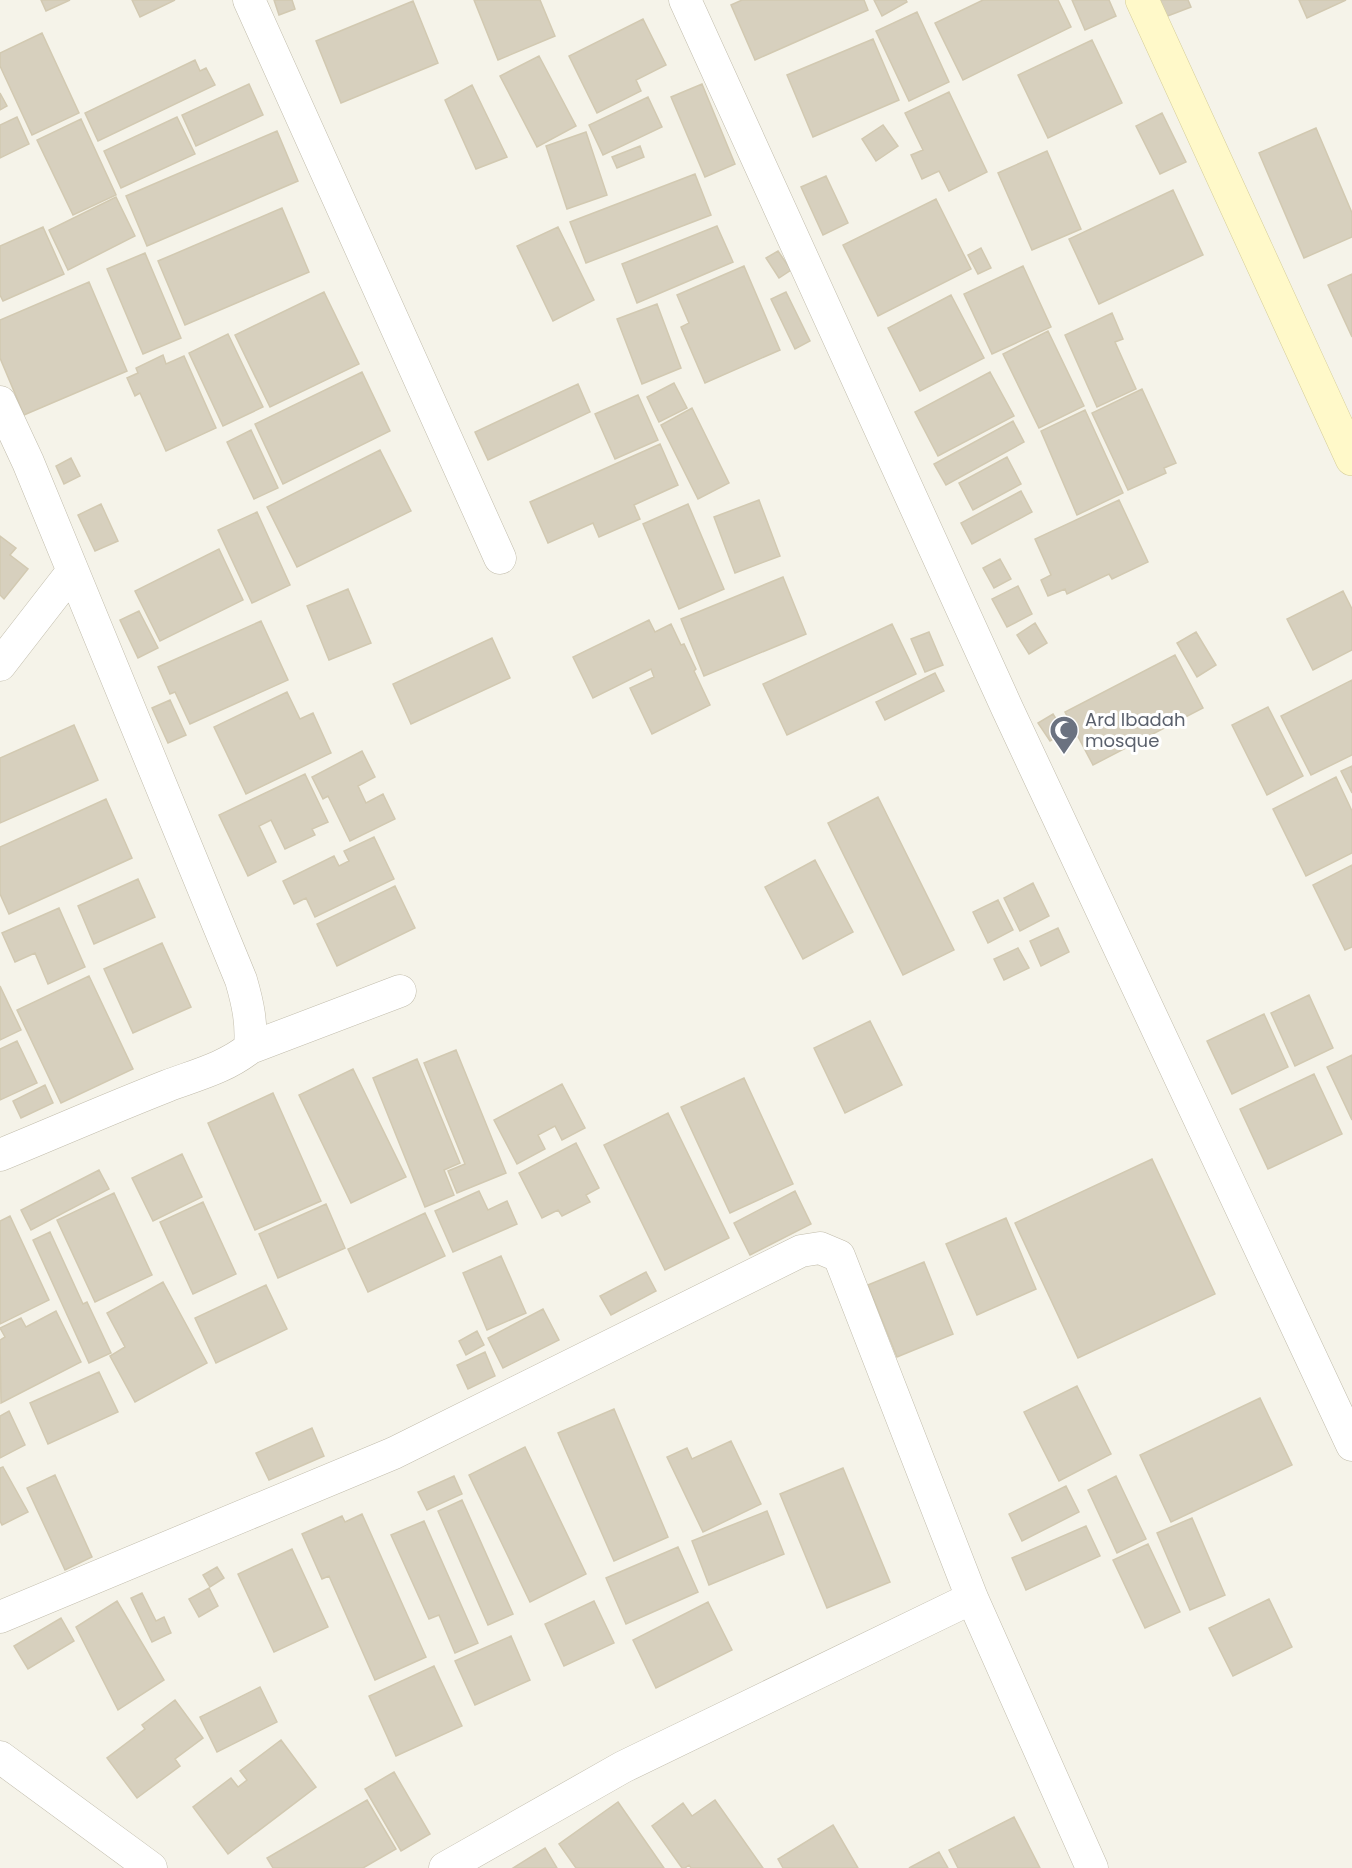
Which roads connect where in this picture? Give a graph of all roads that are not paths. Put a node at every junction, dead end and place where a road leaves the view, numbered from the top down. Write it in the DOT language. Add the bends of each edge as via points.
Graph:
graph roads {
  1 [pos="249,0"];
  2 [pos="685,0"];
  3 [pos="1142,0"];
  4 [pos="0,402"];
  5 [pos="1352,459"];
  6 [pos="500,558"];
  7 [pos="72,572"];
  8 [pos="0,665"];
  9 [pos="400,991"];
  10 [pos="250,1048"];
  11 [pos="0,1155"];
  12 [pos="1352,1445"];
  13 [pos="972,1598"];
  14 [pos="0,1617"];
  15 [pos="0,1757"];
  16 [pos="151,1868"];
  17 [pos="445,1868"];
  18 [pos="1092,1868"];
  1 -- 6 [label="street"];
  2 -- 12 [label="street" via="1007,708"];
  3 -- 5 [label="street"];
  4 -- 7 [label="street"];
  7 -- 8 [label="street"];
  7 -- 10 [label="street" via="240,980 249,1007"];
  9 -- 10 [label="street"];
  10 -- 11 [label="street" via="214,1070"];
  13 -- 14 [label="street" via="839,1256 820,1248 801,1251 394,1453"];
  13 -- 17 [label="street" via="623,1767"];
  13 -- 18 [label="street"];
  15 -- 16 [label="street"];
}
